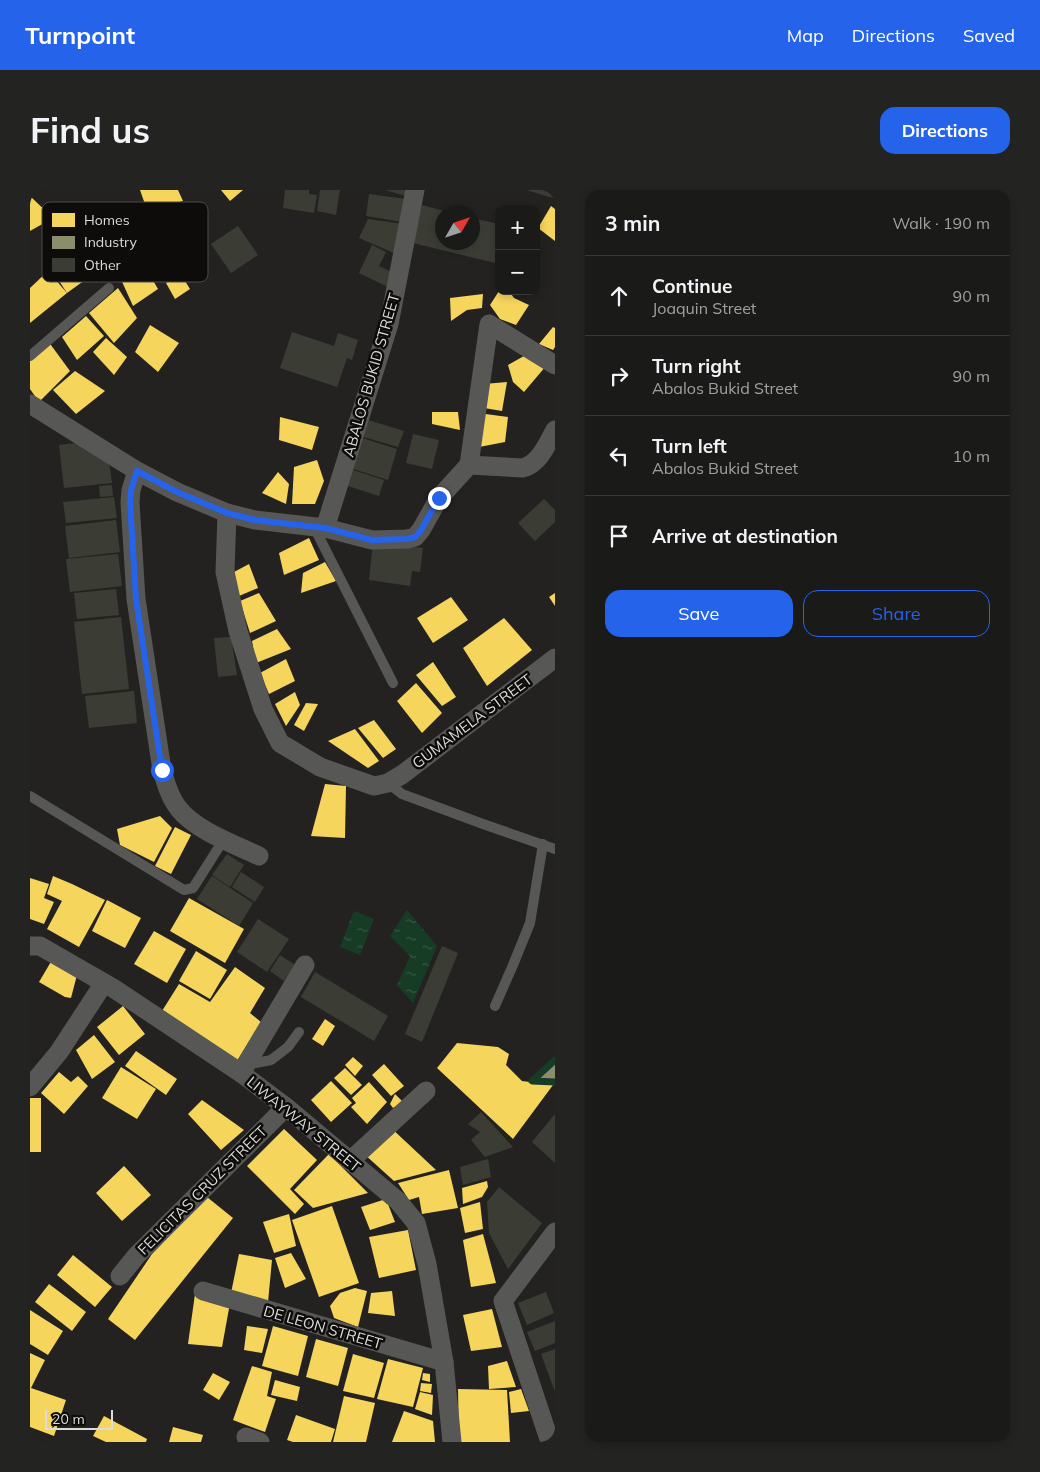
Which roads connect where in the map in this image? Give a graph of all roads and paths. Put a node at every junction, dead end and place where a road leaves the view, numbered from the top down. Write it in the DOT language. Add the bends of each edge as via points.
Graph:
graph roads {
  1 [pos="415,190"];
  2 [pos="109,288"];
  3 [pos="30,356"];
  4 [pos="555,365"];
  5 [pos="30,404"];
  6 [pos="555,430"];
  7 [pos="470,465"];
  8 [pos="137,471"];
  9 [pos="227,513"];
  10 [pos="320,528"];
  11 [pos="555,658"];
  12 [pos="393,683"];
  13 [pos="388,783"];
  14 [pos="30,796"];
  15 [pos="224,839"];
  16 [pos="544,844"];
  17 [pos="555,849"];
  18 [pos="259,856"];
  19 [pos="30,946"];
  20 [pos="305,965"];
  21 [pos="104,983"];
  22 [pos="495,1006"];
  23 [pos="299,1032"];
  24 [pos="243,1069"];
  25 [pos="30,1087"];
  26 [pos="426,1091"];
  27 [pos="286,1107"];
  28 [pos="350,1162"];
  29 [pos="555,1232"];
  30 [pos="120,1276"];
  31 [pos="203,1291"];
  32 [pos="444,1362"];
  33 [pos="452,1442"];
  34 [pos="550,1442"];
  1 -- 10 [label="street, ABALOS BUKID STREET" via="388,324"];
  2 -- 3 [label="lane"];
  4 -- 7 [label="street" via="489,324"];
  5 -- 8 [label="street"];
  6 -- 7 [label="street" via="539,458 529,466"];
  7 -- 10 [label="street" via="439,498 415,537 372,540"];
  8 -- 9 [label="street"];
  8 -- 15 [label="street" via="130,502 136,599 162,770 179,810 195,824"];
  9 -- 10 [label="street"];
  9 -- 13 [label="street" via="225,572 238,631 263,709 280,743 320,767 374,786"];
  10 -- 12 [label="lane"];
  11 -- 13 [label="street, GUMAMELA STREET"];
  13 -- 16 [label="lane" via="402,794"];
  14 -- 15 [label="lane" via="184,890 194,888"];
  15 -- 18 [label="street"];
  16 -- 17 [label="lane"];
  16 -- 22 [label="lane" via="530,923"];
  19 -- 21 [label="street, LIWAYWAY STREET" via="40,946"];
  20 -- 24 [label="street"];
  21 -- 24 [label="street, LIWAYWAY STREET"];
  21 -- 25 [label="street" via="59,1052"];
  23 -- 24 [label="lane" via="288,1047 271,1060"];
  24 -- 27 [label="street, LIWAYWAY STREET"];
  26 -- 28 [label="street"];
  27 -- 28 [label="street, LIWAYWAY STREET"];
  27 -- 30 [label="street, FELICITAS CRUZ STREET" via="137,1255"];
  28 -- 32 [label="street, LIWAYWAY STREET" via="398,1201 416,1223 428,1264"];
  29 -- 34 [label="street" via="503,1302"];
  31 -- 32 [label="street, DE LEON STREET"];
  32 -- 33 [label="street, LIWAYWAY STREET"];
}
